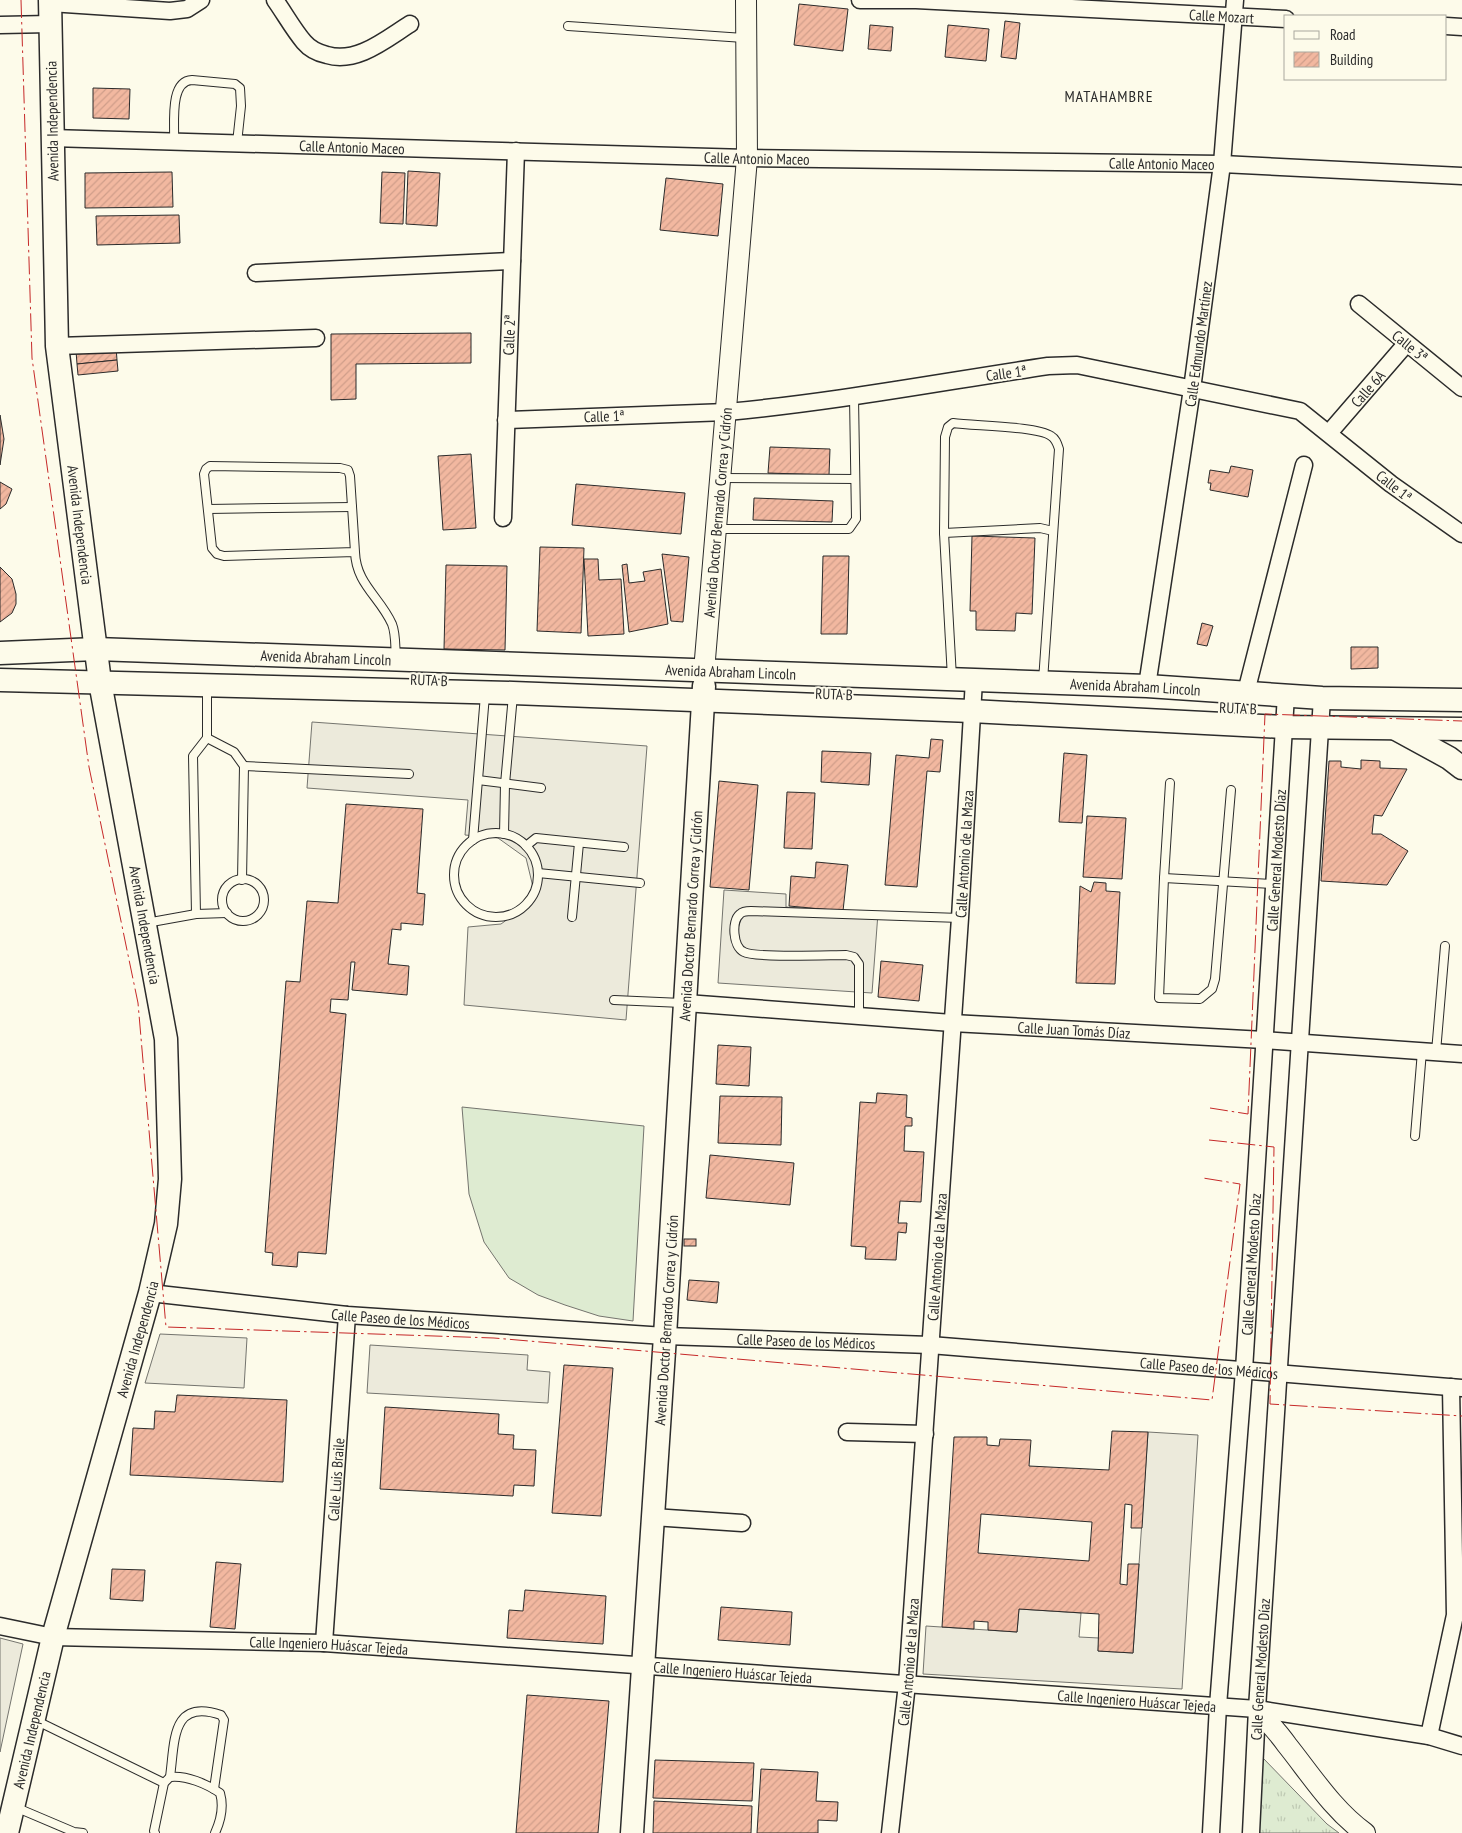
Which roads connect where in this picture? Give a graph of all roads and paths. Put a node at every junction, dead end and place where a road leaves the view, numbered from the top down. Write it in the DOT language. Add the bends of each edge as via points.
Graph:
graph roads {
  1 [pos="201,0"];
  2 [pos="275,0"];
  3 [pos="746,0"];
  4 [pos="860,0"];
  5 [pos="916,0"];
  6 [pos="1235,0"];
  7 [pos="1148,6"];
  8 [pos="50,9"];
  9 [pos="1235,17"];
  10 [pos="1284,19"];
  11 [pos="410,24"];
  12 [pos="0,25"];
  13 [pos="568,26"];
  14 [pos="1447,26"];
  15 [pos="1462,27"];
  16 [pos="746,39"];
  17 [pos="52,138"];
  18 [pos="174,142"];
  19 [pos="237,143"];
  20 [pos="516,152"];
  21 [pos="747,158"];
  22 [pos="1222,164"];
  23 [pos="1462,176"];
  24 [pos="512,261"];
  25 [pos="256,273"];
  26 [pos="1359,304"];
  27 [pos="316,338"];
  28 [pos="1406,344"];
  29 [pos="57,346"];
  30 [pos="1462,388"];
  31 [pos="1192,389"];
  32 [pos="854,397"];
  33 [pos="727,412"];
  34 [pos="506,420"];
  35 [pos="1329,433"];
  36 [pos="1304,465"];
  37 [pos="721,478"];
  38 [pos="855,479"];
  39 [pos="352,507"];
  40 [pos="208,509"];
  41 [pos="503,518"];
  42 [pos="717,529"];
  43 [pos="1053,531"];
  44 [pos="944,533"];
  45 [pos="1462,534"];
  46 [pos="355,552"];
  47 [pos="96,649"];
  48 [pos="0,653"];
  49 [pos="396,660"];
  50 [pos="704,672"];
  51 [pos="0,680"];
  52 [pos="952,680"];
  53 [pos="974,680"];
  54 [pos="100,682"];
  55 [pos="1043,682"];
  56 [pos="207,686"];
  57 [pos="1147,686"];
  58 [pos="1246,692"];
  59 [pos="485,693"];
  60 [pos="513,694"];
  61 [pos="1286,695"];
  62 [pos="1322,698"];
  63 [pos="703,700"];
  64 [pos="1462,700"];
  65 [pos="971,711"];
  66 [pos="1283,727"];
  67 [pos="1319,728"];
  68 [pos="1393,728"];
  69 [pos="1462,729"];
  70 [pos="207,738"];
  71 [pos="244,766"];
  72 [pos="1462,768"];
  73 [pos="409,774"];
  74 [pos="1462,774"];
  75 [pos="478,780"];
  76 [pos="1170,783"];
  77 [pos="505,784"];
  78 [pos="541,788"];
  79 [pos="1231,790"];
  80 [pos="504,834"];
  81 [pos="473,840"];
  82 [pos="579,843"];
  83 [pos="526,846"];
  84 [pos="624,847"];
  85 [pos="538,874"];
  86 [pos="576,878"];
  87 [pos="1164,878"];
  88 [pos="242,880"];
  89 [pos="1223,881"];
  90 [pos="640,883"];
  91 [pos="1274,884"];
  92 [pos="227,913"];
  93 [pos="196,914"];
  94 [pos="572,917"];
  95 [pos="960,918"];
  96 [pos="144,923"];
  97 [pos="1445,946"];
  98 [pos="614,1000"];
  99 [pos="686,1003"];
  100 [pos="859,1016"];
  101 [pos="952,1023"];
  102 [pos="1264,1040"];
  103 [pos="1301,1042"];
  104 [pos="1429,1052"];
  105 [pos="1462,1054"];
  106 [pos="1415,1136"];
  107 [pos="150,1293"];
  108 [pos="347,1315"];
  109 [pos="665,1336"];
  110 [pos="930,1346"];
  111 [pos="1244,1370"];
  112 [pos="1280,1372"];
  113 [pos="1457,1388"];
  114 [pos="847,1432"];
  115 [pos="924,1434"];
  116 [pos="653,1517"];
  117 [pos="742,1523"];
  118 [pos="1459,1616"];
  119 [pos="0,1626"];
  120 [pos="53,1637"];
  121 [pos="324,1643"];
  122 [pos="643,1665"];
  123 [pos="907,1684"];
  124 [pos="1218,1706"];
  125 [pos="1257,1709"];
  126 [pos="34,1720"];
  127 [pos="1429,1736"];
  128 [pos="1462,1746"];
  129 [pos="170,1777"];
  130 [pos="164,1783"];
  131 [pos="214,1789"];
  132 [pos="13,1806"];
  133 [pos="7,1833"];
  134 [pos="83,1833"];
  135 [pos="156,1833"];
  136 [pos="215,1833"];
  137 [pos="632,1833"];
  138 [pos="890,1833"];
  139 [pos="1211,1833"];
  140 [pos="1251,1833"];
  141 [pos="1365,1833"];
  1 -- 8 [label="street" via="187,9 170,11"];
  2 -- 11 [label="street" via="305,43 319,53 333,57 346,58 362,53"];
  3 -- 16 [label="street, Avenida Doctor Bernardo Correa y Cidrón"];
  4 -- 5 [label="street, Calle Mozart"];
  5 -- 7 [label="street, Calle Mozart"];
  6 -- 9 [label="street, Calle Edmundo Martínez"];
  7 -- 9 [label="street, Calle Mozart"];
  8 -- 12 [label="street"];
  8 -- 17 [label="main road, Avenida Independencia"];
  9 -- 10 [label="street, Calle Mozart"];
  9 -- 22 [label="street, Calle Edmundo Martínez"];
  13 -- 16 [label="lane"];
  14 -- 15 [label="street"];
  16 -- 21 [label="street, Avenida Doctor Bernardo Correa y Cidrón"];
  17 -- 18 [label="street, Calle Antonio Maceo"];
  17 -- 29 [label="main road, Avenida Independencia"];
  18 -- 19 [label="street, Calle Antonio Maceo"];
  18 -- 19 [label="lane" via="176,95 180,85 192,80 235,84 240,88"];
  19 -- 20 [label="street, Calle Antonio Maceo"];
  20 -- 21 [label="street, Calle Antonio Maceo"];
  20 -- 24 [label="street, Calle 2ª"];
  21 -- 22 [label="street, Calle Antonio Maceo"];
  21 -- 33 [label="street, Avenida Doctor Bernardo Correa y Cidrón"];
  22 -- 23 [label="street, Calle Antonio Maceo"];
  22 -- 31 [label="street, Calle Edmundo Martínez"];
  24 -- 25 [label="street"];
  24 -- 34 [label="street, Calle 2ª"];
  26 -- 28 [label="street, Calle 3ª"];
  27 -- 29 [label="street"];
  28 -- 30 [label="street, Calle 3ª"];
  28 -- 35 [label="street, Calle 6A"];
  29 -- 47 [label="main road, Avenida Independencia"];
  31 -- 32 [label="street, Calle 1ª" via="1064,365"];
  31 -- 35 [label="street, Calle 1ª" via="1296,409"];
  31 -- 57 [label="street, Calle Edmundo Martínez"];
  32 -- 33 [label="street, Calle 1ª"];
  32 -- 38 [label="lane"];
  33 -- 34 [label="street, Calle 1ª"];
  33 -- 37 [label="street, Avenida Doctor Bernardo Correa y Cidrón"];
  34 -- 41 [label="street, Calle 2ª"];
  35 -- 45 [label="street, Calle 1ª" via="1391,484"];
  36 -- 58 [label="street"];
  37 -- 38 [label="lane"];
  37 -- 42 [label="street, Avenida Doctor Bernardo Correa y Cidrón"];
  38 -- 42 [label="lane" via="856,519 849,529"];
  39 -- 40 [label="lane"];
  39 -- 40 [label="lane" via="348,470 210,466 204,474"];
  39 -- 46 [label="lane"];
  40 -- 46 [label="lane" via="212,548 217,554"];
  42 -- 50 [label="street, Avenida Doctor Bernardo Correa y Cidrón"];
  43 -- 44 [label="lane" via="1040,528"];
  43 -- 44 [label="lane" via="1057,442 1037,430 953,423 945,437"];
  43 -- 55 [label="lane"];
  44 -- 52 [label="lane"];
  46 -- 49 [label="lane" via="360,577 393,627"];
  47 -- 48 [label="main road, Avenida Abraham Lincoln"];
  47 -- 49 [label="main road, Avenida Abraham Lincoln"];
  47 -- 54 [label="main road, Avenida Independencia"];
  49 -- 50 [label="main road, Avenida Abraham Lincoln"];
  50 -- 52 [label="main road, Avenida Abraham Lincoln"];
  50 -- 63 [label="main road, Avenida Doctor Bernardo Correa y Cidrón"];
  51 -- 54 [label="main road"];
  52 -- 53 [label="main road, Avenida Abraham Lincoln"];
  53 -- 55 [label="main road, Avenida Abraham Lincoln"];
  53 -- 65 [label="street, Calle Antonio de la Maza"];
  54 -- 56 [label="lane, RUTA B"];
  54 -- 96 [label="main road, Avenida Independencia"];
  55 -- 57 [label="main road, Avenida Abraham Lincoln"];
  56 -- 59 [label="main road, Avenida Abraham Lincoln"];
  56 -- 68 [label="lane, RUTA B"];
  56 -- 70 [label="lane"];
  57 -- 58 [label="main road, Avenida Abraham Lincoln"];
  58 -- 61 [label="main road, Avenida Abraham Lincoln"];
  59 -- 60 [label="main road, Avenida Abraham Lincoln"];
  59 -- 75 [label="lane"];
  60 -- 63 [label="main road, Avenida Abraham Lincoln"];
  60 -- 77 [label="lane"];
  61 -- 62 [label="main road, Avenida Abraham Lincoln"];
  61 -- 66 [label="street, Calle General Modesto Díaz"];
  62 -- 64 [label="main road, Avenida Abraham Lincoln"];
  62 -- 67 [label="street, Calle General Modesto Díaz"];
  63 -- 65 [label="main road, Avenida Abraham Lincoln"];
  63 -- 99 [label="main road, Avenida Doctor Bernardo Correa y Cidrón"];
  65 -- 66 [label="main road, Avenida Abraham Lincoln"];
  65 -- 95 [label="street, Calle Antonio de la Maza"];
  66 -- 67 [label="main road, Avenida Abraham Lincoln"];
  66 -- 91 [label="street, Calle General Modesto Díaz"];
  67 -- 68 [label="main road, Avenida Abraham Lincoln"];
  67 -- 103 [label="street, Calle General Modesto Díaz"];
  68 -- 69 [label="main road, Avenida Abraham Lincoln"];
  68 -- 72 [label="main road"];
  68 -- 74 [label="lane"];
  70 -- 71 [label="lane" via="234,752"];
  70 -- 93 [label="lane" via="193,756"];
  71 -- 73 [label="lane"];
  71 -- 88 [label="lane"];
  75 -- 77 [label="lane"];
  75 -- 81 [label="lane"];
  76 -- 87 [label="lane"];
  77 -- 78 [label="lane"];
  77 -- 80 [label="lane"];
  79 -- 89 [label="lane"];
  80 -- 81 [label="lane" via="488,834"];
  80 -- 83 [label="lane"];
  81 -- 85 [label="lane" via="461,851 455,866 454,882 460,897 484,916 498,917 525,911"];
  82 -- 83 [label="lane" via="536,838"];
  82 -- 84 [label="lane"];
  82 -- 86 [label="lane"];
  83 -- 85 [label="lane" via="535,859"];
  85 -- 86 [label="lane"];
  86 -- 90 [label="lane"];
  86 -- 94 [label="lane"];
  87 -- 89 [label="lane"];
  87 -- 89 [label="lane" via="1159,998 1200,998 1212,989"];
  88 -- 92 [label="lane" via="226,889 222,901"];
  88 -- 92 [label="lane" via="254,883 262,893 263,906 250,920 237,920"];
  89 -- 91 [label="lane"];
  91 -- 102 [label="street, Calle General Modesto Díaz"];
  92 -- 93 [label="lane"];
  93 -- 96 [label="lane"];
  95 -- 100 [label="lane" via="751,911 740,914 736,920 735,940 744,952 854,957 859,964"];
  95 -- 101 [label="street, Calle Antonio de la Maza"];
  96 -- 107 [label="main road, Avenida Independencia" via="166,1038 170,1179 166,1224"];
  97 -- 104 [label="lane"];
  98 -- 99 [label="lane"];
  99 -- 100 [label="street, Calle Juan Tomás Díaz"];
  99 -- 109 [label="main road, Avenida Doctor Bernardo Correa y Cidrón"];
  100 -- 101 [label="street, Calle Juan Tomás Díaz"];
  101 -- 102 [label="street, Calle Juan Tomás Díaz"];
  101 -- 110 [label="street, Calle Antonio de la Maza"];
  102 -- 103 [label="street, Calle Juan Tomás Díaz"];
  102 -- 111 [label="street, Calle General Modesto Díaz"];
  103 -- 104 [label="street, Calle Juan Tomás Díaz"];
  103 -- 112 [label="street, Calle General Modesto Díaz"];
  104 -- 105 [label="street, Calle Juan Tomás Díaz"];
  104 -- 106 [label="lane"];
  107 -- 108 [label="street, Calle Paseo de los Médicos"];
  107 -- 120 [label="main road, Avenida Independencia"];
  108 -- 109 [label="street, Calle Paseo de los Médicos"];
  108 -- 121 [label="street, Calle Luis Braile"];
  109 -- 110 [label="street, Calle Paseo de los Médicos"];
  109 -- 116 [label="main road, Avenida Doctor Bernardo Correa y Cidrón"];
  110 -- 111 [label="street, Calle Paseo de los Médicos"];
  110 -- 115 [label="street, Calle Antonio de la Maza"];
  111 -- 112 [label="street, Calle Paseo de los Médicos"];
  111 -- 124 [label="street, Calle General Modesto Díaz"];
  112 -- 113 [label="street, Calle Paseo de los Médicos"];
  112 -- 125 [label="street, Calle General Modesto Díaz"];
  113 -- 118 [label="street"];
  114 -- 115 [label="street"];
  115 -- 123 [label="street, Calle Antonio de la Maza"];
  116 -- 117 [label="street"];
  116 -- 122 [label="main road, Avenida Doctor Bernardo Correa y Cidrón"];
  118 -- 127 [label="street"];
  119 -- 120 [label="street, Calle Ingeniero Huáscar Tejeda"];
  120 -- 121 [label="street, Calle Ingeniero Huáscar Tejeda"];
  120 -- 126 [label="main road, Avenida Independencia"];
  121 -- 122 [label="street, Calle Ingeniero Huáscar Tejeda"];
  122 -- 123 [label="street, Calle Ingeniero Huáscar Tejeda"];
  122 -- 137 [label="main road, Avenida Doctor Bernardo Correa y Cidrón"];
  123 -- 124 [label="street, Calle Ingeniero Huáscar Tejeda"];
  123 -- 138 [label="street, Calle Antonio de la Maza"];
  124 -- 125 [label="street, Calle Ingeniero Huáscar Tejeda"];
  124 -- 139 [label="street, Calle General Modesto Díaz"];
  125 -- 127 [label="street, Calle Ingeniero Huáscar Tejeda"];
  125 -- 140 [label="street, Calle General Modesto Díaz"];
  125 -- 141 [label="street" via="1340,1811"];
  126 -- 130 [label="lane"];
  126 -- 132 [label="main road, Avenida Independencia"];
  127 -- 128 [label="street, Calle Ingeniero Huáscar Tejeda"];
  129 -- 130 [label="lane"];
  129 -- 131 [label="lane" via="177,1776"];
  129 -- 131 [label="lane" via="181,1720 195,1711 207,1711 221,1715 224,1720"];
  130 -- 135 [label="lane"];
  131 -- 136 [label="lane" via="220,1793 223,1802"];
  132 -- 133 [label="main road, Avenida Independencia"];
  132 -- 134 [label="lane"];
}
